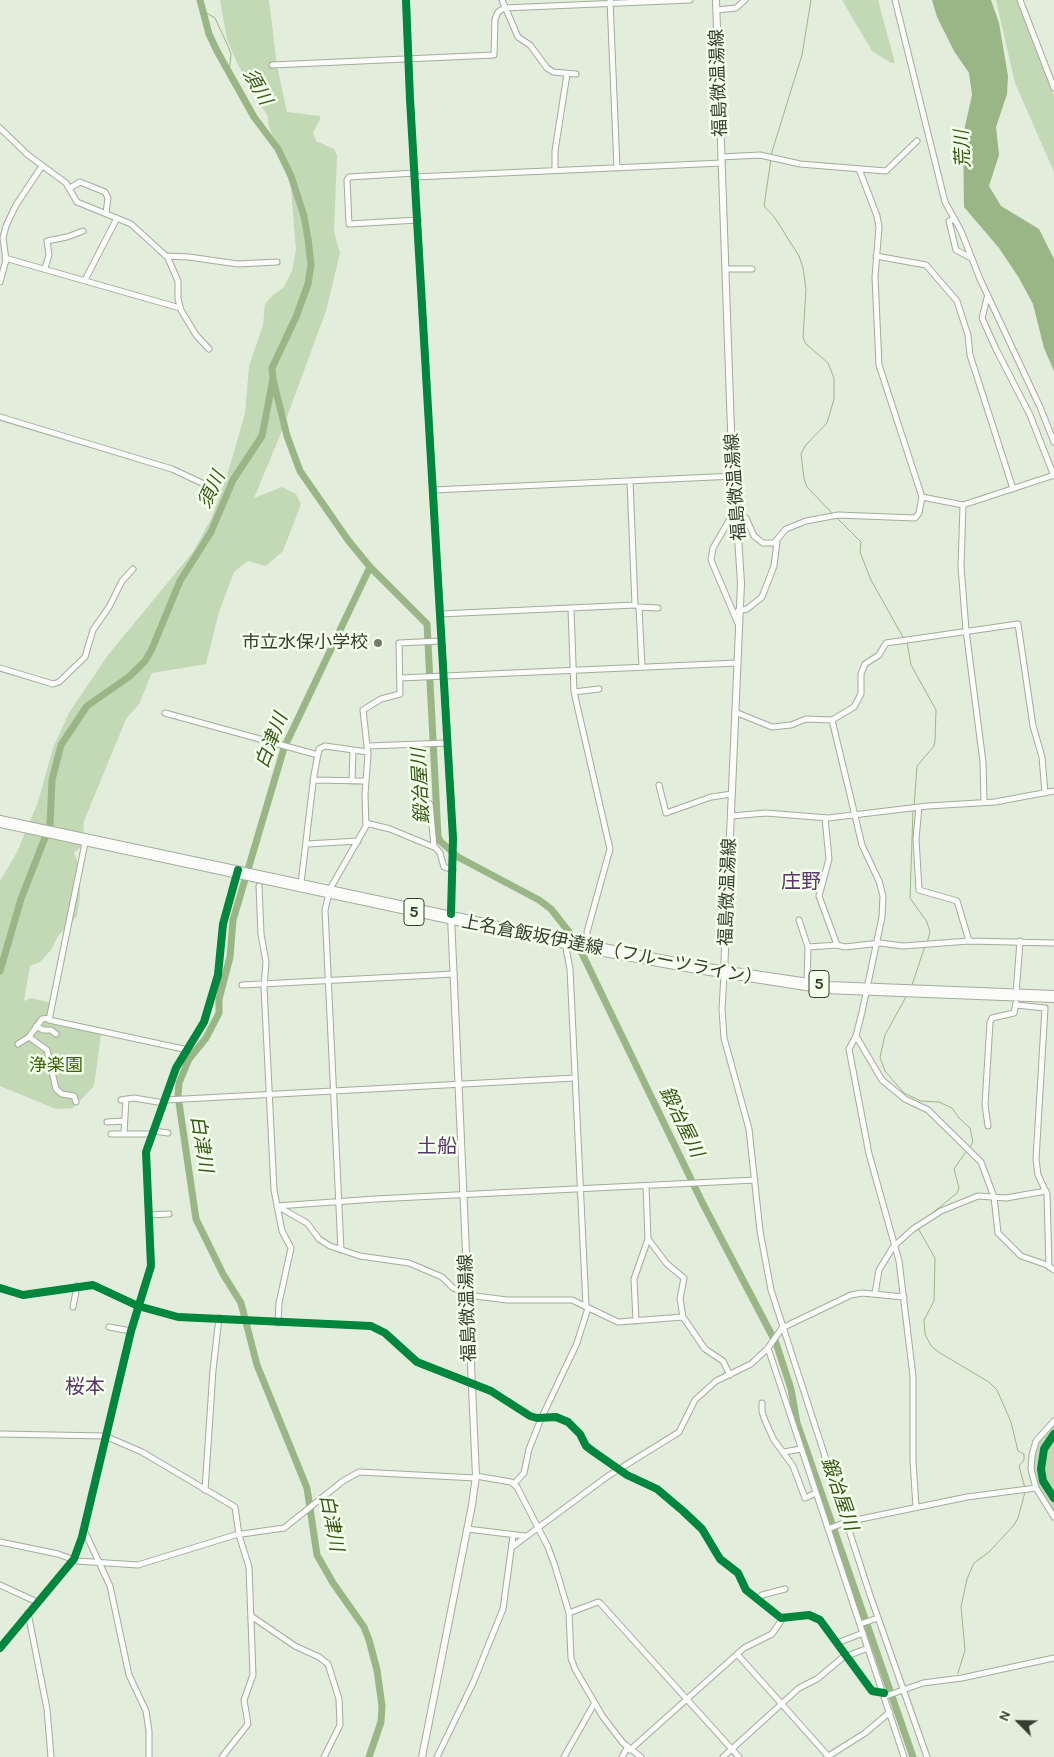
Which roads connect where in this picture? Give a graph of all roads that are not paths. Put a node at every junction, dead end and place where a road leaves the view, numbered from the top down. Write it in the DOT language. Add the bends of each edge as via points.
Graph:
graph roads {
  1 [pos="406,0"];
  2 [pos="502,0"];
  3 [pos="690,0"];
  4 [pos="716,0"];
  5 [pos="745,0"];
  6 [pos="894,0"];
  7 [pos="1020,0"];
  8 [pos="611,2"];
  9 [pos="504,8"];
  10 [pos="717,10"];
  11 [pos="408,58"];
  12 [pos="272,65"];
  13 [pos="567,74"];
  14 [pos="576,74"];
  15 [pos="1054,88"];
  16 [pos="0,128"];
  17 [pos="917,141"];
  18 [pos="722,160"];
  19 [pos="42,166"];
  20 [pos="618,168"];
  21 [pos="859,169"];
  22 [pos="554,170"];
  23 [pos="415,175"];
  24 [pos="70,188"];
  25 [pos="106,213"];
  26 [pos="117,218"];
  27 [pos="955,219"];
  28 [pos="418,220"];
  29 [pos="83,231"];
  30 [pos="167,256"];
  31 [pos="876,256"];
  32 [pos="6,258"];
  33 [pos="971,258"];
  34 [pos="277,262"];
  35 [pos="46,268"];
  36 [pos="752,268"];
  37 [pos="726,269"];
  38 [pos="85,280"];
  39 [pos="0,282"];
  40 [pos="988,297"];
  41 [pos="180,308"];
  42 [pos="209,349"];
  43 [pos="0,417"];
  44 [pos="1054,442"];
  45 [pos="734,476"];
  46 [pos="1054,476"];
  47 [pos="630,481"];
  48 [pos="204,484"];
  49 [pos="1013,489"];
  50 [pos="433,490"];
  51 [pos="922,497"];
  52 [pos="963,504"];
  53 [pos="738,517"];
  54 [pos="777,542"];
  55 [pos="133,569"];
  56 [pos="637,607"];
  57 [pos="732,607"];
  58 [pos="658,608"];
  59 [pos="571,609"];
  60 [pos="740,612"];
  61 [pos="440,614"];
  62 [pos="739,627"];
  63 [pos="966,631"];
  64 [pos="441,641"];
  65 [pos="737,663"];
  66 [pos="642,667"];
  67 [pos="0,668"];
  68 [pos="573,670"];
  69 [pos="443,676"];
  70 [pos="400,678"];
  71 [pos="599,689"];
  72 [pos="574,692"];
  73 [pos="735,712"];
  74 [pos="165,713"];
  75 [pos="832,720"];
  76 [pos="447,743"];
  77 [pos="368,749"];
  78 [pos="353,751"];
  79 [pos="318,755"];
  80 [pos="313,780"];
  81 [pos="352,780"];
  82 [pos="366,781"];
  83 [pos="659,784"];
  84 [pos="1054,791"];
  85 [pos="1045,792"];
  86 [pos="732,794"];
  87 [pos="984,802"];
  88 [pos="430,804"];
  89 [pos="919,807"];
  90 [pos="855,814"];
  91 [pos="731,816"];
  92 [pos="826,818"];
  93 [pos="0,819"];
  94 [pos="366,823"];
  95 [pos="0,824"];
  96 [pos="12,824"];
  97 [pos="62,835"];
  98 [pos="358,841"];
  99 [pos="85,843"];
  100 [pos="307,844"];
  101 [pos="434,847"];
  102 [pos="453,870"];
  103 [pos="238,873"];
  104 [pos="259,880"];
  105 [pos="301,883"];
  106 [pos="329,892"];
  107 [pos="451,917"];
  108 [pos="799,920"];
  109 [pos="969,941"];
  110 [pos="1020,941"];
  111 [pos="567,942"];
  112 [pos="1054,943"];
  113 [pos="837,944"];
  114 [pos="877,944"];
  115 [pos="588,947"];
  116 [pos="808,947"];
  117 [pos="724,972"];
  118 [pos="454,974"];
  119 [pos="328,981"];
  120 [pos="807,982"];
  121 [pos="265,984"];
  122 [pos="242,985"];
  123 [pos="866,990"];
  124 [pos="1054,994"];
  125 [pos="1030,998"];
  126 [pos="1016,999"];
  127 [pos="1054,999"];
  128 [pos="1029,1006"];
  129 [pos="50,1018"];
  130 [pos="36,1026"];
  131 [pos="56,1034"];
  132 [pos="856,1036"];
  133 [pos="29,1037"];
  134 [pos="18,1044"];
  135 [pos="188,1050"];
  136 [pos="575,1078"];
  137 [pos="458,1086"];
  138 [pos="334,1092"];
  139 [pos="270,1094"];
  140 [pos="165,1101"];
  141 [pos="76,1102"];
  142 [pos="124,1120"];
  143 [pos="107,1122"];
  144 [pos="988,1126"];
  145 [pos="153,1132"];
  146 [pos="124,1133"];
  147 [pos="111,1134"];
  148 [pos="168,1134"];
  149 [pos="755,1180"];
  150 [pos="646,1186"];
  151 [pos="580,1188"];
  152 [pos="1046,1192"];
  153 [pos="463,1195"];
  154 [pos="994,1198"];
  155 [pos="339,1201"];
  156 [pos="277,1206"];
  157 [pos="169,1214"];
  158 [pos="149,1215"];
  159 [pos="648,1239"];
  160 [pos="896,1244"];
  161 [pos="341,1250"];
  162 [pos="1052,1268"];
  163 [pos="77,1286"];
  164 [pos="0,1288"];
  165 [pos="467,1294"];
  166 [pos="874,1294"];
  167 [pos="904,1297"];
  168 [pos="138,1306"];
  169 [pos="73,1307"];
  170 [pos="587,1307"];
  171 [pos="683,1316"];
  172 [pos="220,1318"];
  173 [pos="636,1321"];
  174 [pos="278,1323"];
  175 [pos="109,1328"];
  176 [pos="782,1328"];
  177 [pos="131,1331"];
  178 [pos="769,1346"];
  179 [pos="730,1375"];
  180 [pos="471,1382"];
  181 [pos="762,1403"];
  182 [pos="541,1418"];
  183 [pos="1054,1421"];
  184 [pos="0,1434"];
  185 [pos="107,1437"];
  186 [pos="801,1450"];
  187 [pos="784,1452"];
  188 [pos="620,1470"];
  189 [pos="476,1477"];
  190 [pos="515,1483"];
  191 [pos="1036,1488"];
  192 [pos="205,1490"];
  193 [pos="816,1493"];
  194 [pos="916,1507"];
  195 [pos="1054,1517"];
  196 [pos="844,1523"];
  197 [pos="467,1528"];
  198 [pos="538,1528"];
  199 [pos="829,1528"];
  200 [pos="84,1530"];
  201 [pos="239,1535"];
  202 [pos="513,1536"];
  203 [pos="525,1536"];
  204 [pos="0,1542"];
  205 [pos="512,1547"];
  206 [pos="73,1559"];
  207 [pos="100,1564"];
  208 [pos="0,1585"];
  209 [pos="785,1589"];
  210 [pos="757,1599"];
  211 [pos="37,1602"];
  212 [pos="28,1613"];
  213 [pos="568,1613"];
  214 [pos="251,1616"];
  215 [pos="784,1618"];
  216 [pos="875,1618"];
  217 [pos="861,1623"];
  218 [pos="863,1633"];
  219 [pos="837,1643"];
  220 [pos="0,1648"];
  221 [pos="868,1648"];
  222 [pos="737,1654"];
  223 [pos="848,1657"];
  224 [pos="1054,1658"];
  225 [pos="901,1691"];
  226 [pos="886,1695"];
  227 [pos="687,1699"];
  228 [pos="594,1704"];
  229 [pos="782,1704"];
  230 [pos="890,1712"];
  231 [pos="629,1749"];
  232 [pos="732,1749"];
  233 [pos="51,1757"];
  234 [pos="149,1757"];
  235 [pos="222,1757"];
  236 [pos="324,1757"];
  237 [pos="422,1757"];
  238 [pos="437,1757"];
  239 [pos="564,1757"];
  240 [pos="622,1757"];
  241 [pos="640,1757"];
  242 [pos="723,1757"];
  243 [pos="739,1757"];
  244 [pos="828,1757"];
  245 [pos="904,1757"];
  246 [pos="927,1757"];
  1 -- 11 [label="street"];
  2 -- 9 [label="street"];
  3 -- 8 [label="street"];
  4 -- 10 [label="main road, 福島微温湯線"];
  5 -- 10 [label="street" via="736,8"];
  6 -- 27 [label="street" via="944,198"];
  7 -- 15 [label="street"];
  8 -- 9 [label="street"];
  8 -- 20 [label="street"];
  9 -- 11 [label="street" via="495,19 494,55"];
  9 -- 13 [label="street" via="518,37 530,45 547,68"];
  10 -- 18 [label="main road, 福島微温湯線"];
  11 -- 12 [label="street"];
  11 -- 23 [label="street"];
  13 -- 14 [label="street"];
  13 -- 22 [label="street"];
  16 -- 19 [label="street"];
  17 -- 21 [label="street" via="888,170"];
  18 -- 20 [label="street"];
  18 -- 21 [label="street" via="760,155 800,164"];
  18 -- 37 [label="main road, 福島微温湯線"];
  19 -- 24 [label="street"];
  19 -- 32 [label="street" via="6,226 3,238"];
  20 -- 22 [label="street"];
  21 -- 31 [label="street" via="879,226"];
  22 -- 23 [label="street"];
  23 -- 28 [label="street"];
  23 -- 28 [label="street" via="349,177 349,224"];
  24 -- 25 [label="street" via="79,204"];
  24 -- 25 [label="street" via="79,182 105,192 108,198"];
  25 -- 26 [label="street"];
  26 -- 30 [label="street" via="135,227"];
  26 -- 38 [label="street"];
  27 -- 33 [label="street"];
  27 -- 33 [label="street" via="949,221 956,250"];
  28 -- 50 [label="street"];
  29 -- 35 [label="street" via="47,240 49,255"];
  30 -- 34 [label="street" via="238,264"];
  30 -- 41 [label="street" via="178,281"];
  31 -- 49 [label="street" via="926,265 957,301 968,335 970,355"];
  31 -- 51 [label="street" via="879,364"];
  32 -- 35 [label="street"];
  32 -- 39 [label="street"];
  33 -- 40 [label="street"];
  35 -- 38 [label="street"];
  36 -- 37 [label="street"];
  37 -- 45 [label="main road, 福島微温湯線"];
  38 -- 41 [label="street"];
  40 -- 44 [label="street"];
  40 -- 46 [label="street" via="982,318 1030,414"];
  41 -- 42 [label="street" via="196,335"];
  43 -- 48 [label="street" via="172,469"];
  45 -- 47 [label="street"];
  45 -- 53 [label="main road, 福島微温湯線"];
  46 -- 49 [label="street"];
  47 -- 50 [label="street"];
  47 -- 56 [label="street"];
  49 -- 52 [label="street"];
  50 -- 61 [label="street"];
  51 -- 52 [label="street"];
  51 -- 54 [label="street" via="917,517 830,516 790,526"];
  52 -- 63 [label="street" via="961,567"];
  53 -- 54 [label="street" via="746,518 754,536 763,543"];
  53 -- 57 [label="street" via="730,519 711,556"];
  53 -- 60 [label="main road, 福島微温湯線"];
  54 -- 60 [label="street" via="766,590 757,602"];
  55 -- 67 [label="street" via="122,581 93,630 85,657 59,682 53,684"];
  56 -- 58 [label="street"];
  56 -- 59 [label="street"];
  56 -- 66 [label="street"];
  57 -- 60 [label="street"];
  57 -- 62 [label="street"];
  59 -- 61 [label="street"];
  59 -- 68 [label="street"];
  60 -- 62 [label="main road, 福島微温湯線"];
  61 -- 64 [label="street"];
  62 -- 65 [label="main road, 福島微温湯線"];
  63 -- 75 [label="street" via="886,643 878,655 865,664 858,701"];
  63 -- 85 [label="street" via="1019,625"];
  63 -- 87 [label="street" via="983,762"];
  64 -- 69 [label="street"];
  64 -- 70 [label="street" via="398,642"];
  65 -- 66 [label="street"];
  65 -- 73 [label="main road, 福島微温湯線"];
  66 -- 68 [label="street"];
  68 -- 69 [label="street"];
  68 -- 72 [label="street"];
  69 -- 70 [label="street"];
  69 -- 76 [label="street"];
  70 -- 77 [label="street" via="398,696 383,698 363,710"];
  71 -- 72 [label="street"];
  72 -- 115 [label="street" via="610,849 587,932"];
  73 -- 75 [label="street" via="772,727 806,719"];
  73 -- 86 [label="main road, 福島微温湯線"];
  74 -- 79 [label="street"];
  75 -- 90 [label="street"];
  76 -- 77 [label="street"];
  76 -- 102 [label="street"];
  77 -- 78 [label="street"];
  77 -- 82 [label="street"];
  78 -- 79 [label="street" via="322,746"];
  78 -- 81 [label="street"];
  79 -- 80 [label="street"];
  80 -- 81 [label="street"];
  80 -- 100 [label="street"];
  81 -- 82 [label="street"];
  82 -- 94 [label="street"];
  83 -- 86 [label="street" via="666,813"];
  84 -- 85 [label="street"];
  85 -- 87 [label="street"];
  86 -- 91 [label="main road, 福島微温湯線"];
  87 -- 89 [label="street"];
  88 -- 101 [label="street"];
  89 -- 90 [label="street"];
  89 -- 109 [label="street" via="917,887 920,891 957,901"];
  90 -- 92 [label="street"];
  90 -- 114 [label="street" via="864,852 883,896"];
  91 -- 92 [label="street" via="763,813"];
  91 -- 117 [label="main road, 福島微温湯線"];
  92 -- 113 [label="street" via="829,859 819,896"];
  93 -- 96 [label="main road, 上名倉飯坂伊達線（フルーツライン） / 5"];
  94 -- 98 [label="street"];
  94 -- 101 [label="street"];
  95 -- 96 [label="main road, 上名倉飯坂伊達線（フルーツライン） / 5"];
  96 -- 97 [label="main road, 上名倉飯坂伊達線（フルーツライン） / 5"];
  97 -- 99 [label="main road, 上名倉飯坂伊達線（フルーツライン） / 5"];
  97 -- 103 [label="main road, 上名倉飯坂伊達線（フルーツライン） / 5"];
  98 -- 100 [label="street"];
  98 -- 106 [label="street"];
  99 -- 103 [label="main road, 上名倉飯坂伊達線（フルーツライン） / 5"];
  99 -- 129 [label="street"];
  100 -- 105 [label="street"];
  101 -- 102 [label="street" via="440,853 444,867"];
  102 -- 107 [label="street"];
  103 -- 104 [label="main road, 上名倉飯坂伊達線（フルーツライン） / 5"];
  103 -- 135 [label="street" via="222,924 216,980 202,1027"];
  104 -- 105 [label="main road, 上名倉飯坂伊達線（フルーツライン） / 5"];
  104 -- 106 [label="main road, 上名倉飯坂伊達線（フルーツライン） / 5"];
  104 -- 121 [label="street"];
  105 -- 106 [label="main road, 上名倉飯坂伊達線（フルーツライン） / 5"];
  106 -- 107 [label="main road, 上名倉飯坂伊達線（フルーツライン） / 5"];
  106 -- 119 [label="street" via="324,915"];
  107 -- 111 [label="main road, 上名倉飯坂伊達線（フルーツライン） / 5"];
  107 -- 118 [label="main road, 福島微温湯線"];
  108 -- 116 [label="street"];
  109 -- 110 [label="street"];
  109 -- 114 [label="street" via="903,946"];
  110 -- 112 [label="street"];
  110 -- 126 [label="street"];
  111 -- 115 [label="main road, 上名倉飯坂伊達線（フルーツライン） / 5"];
  111 -- 136 [label="street"];
  113 -- 114 [label="street" via="845,947"];
  113 -- 116 [label="street"];
  114 -- 123 [label="street"];
  115 -- 117 [label="main road, 上名倉飯坂伊達線（フルーツライン） / 5"];
  116 -- 120 [label="street"];
  117 -- 120 [label="main road, 上名倉飯坂伊達線（フルーツライン） / 5"];
  117 -- 123 [label="main road, 上名倉飯坂伊達線（フルーツライン） / 5" via="825,990"];
  117 -- 149 [label="street" via="724,1038 746,1116"];
  118 -- 119 [label="street"];
  118 -- 137 [label="main road, 福島微温湯線"];
  119 -- 121 [label="street"];
  119 -- 138 [label="street"];
  120 -- 123 [label="main road, 上名倉飯坂伊達線（フルーツライン） / 5"];
  121 -- 122 [label="street"];
  121 -- 139 [label="street"];
  123 -- 126 [label="main road, 上名倉飯坂伊達線（フルーツライン） / 5"];
  123 -- 132 [label="street"];
  124 -- 126 [label="main road, 上名倉飯坂伊達線（フルーツライン） / 5"];
  125 -- 126 [label="main road, 上名倉飯坂伊達線（フルーツライン） / 5"];
  125 -- 127 [label="main road, 上名倉飯坂伊達線（フルーツライン） / 5"];
  125 -- 128 [label="street"];
  126 -- 128 [label="street"];
  126 -- 144 [label="street" via="1014,1013 992,1018 990,1022 985,1105"];
  128 -- 152 [label="street" via="1045,1008 1036,1159 1037,1171"];
  129 -- 130 [label="street" via="42,1018"];
  129 -- 135 [label="street" via="51,1022"];
  130 -- 131 [label="street"];
  130 -- 133 [label="street"];
  132 -- 154 [label="street" via="879,1077 928,1110 978,1160 986,1171"];
  132 -- 160 [label="street" via="849,1049 857,1093 870,1154"];
  133 -- 134 [label="street"];
  133 -- 141 [label="street" via="47,1050 56,1089 74,1096"];
  135 -- 140 [label="street" via="176,1068"];
  136 -- 137 [label="street"];
  136 -- 151 [label="street"];
  137 -- 138 [label="street"];
  137 -- 153 [label="main road, 福島微温湯線"];
  138 -- 139 [label="street"];
  138 -- 155 [label="street"];
  139 -- 140 [label="street"];
  139 -- 156 [label="street"];
  140 -- 142 [label="street" via="123,1100"];
  140 -- 145 [label="street"];
  142 -- 143 [label="street"];
  142 -- 146 [label="street"];
  145 -- 146 [label="street"];
  145 -- 148 [label="street"];
  145 -- 158 [label="street" via="145,1160"];
  146 -- 147 [label="street"];
  149 -- 150 [label="street"];
  149 -- 176 [label="street" via="766,1268"];
  150 -- 151 [label="street"];
  150 -- 159 [label="street"];
  151 -- 153 [label="street"];
  151 -- 170 [label="street"];
  152 -- 154 [label="street"];
  152 -- 162 [label="street"];
  153 -- 155 [label="street"];
  153 -- 165 [label="main road, 福島微温湯線"];
  154 -- 160 [label="street" via="978,1196 951,1205 916,1226"];
  154 -- 162 [label="street" via="998,1233 1021,1256"];
  155 -- 156 [label="street"];
  155 -- 161 [label="street"];
  156 -- 161 [label="street" via="307,1223 323,1242"];
  156 -- 174 [label="street" via="282,1231 291,1248"];
  157 -- 158 [label="street"];
  158 -- 168 [label="street" via="151,1266"];
  159 -- 171 [label="street" via="684,1278 680,1299"];
  159 -- 173 [label="street" via="634,1276"];
  160 -- 166 [label="street" via="879,1270"];
  160 -- 167 [label="street"];
  161 -- 165 [label="street" via="409,1263 442,1277"];
  163 -- 164 [label="street" via="23,1295"];
  163 -- 168 [label="street" via="97,1286"];
  163 -- 169 [label="street"];
  165 -- 170 [label="street" via="506,1300 569,1300"];
  165 -- 180 [label="main road, 福島微温湯線"];
  166 -- 167 [label="street"];
  166 -- 176 [label="street" via="851,1295"];
  167 -- 194 [label="street" via="913,1376"];
  168 -- 172 [label="street" via="178,1317"];
  168 -- 177 [label="street"];
  170 -- 173 [label="street" via="614,1321"];
  170 -- 182 [label="street" via="577,1344"];
  171 -- 173 [label="street"];
  171 -- 179 [label="street" via="705,1349 723,1361"];
  172 -- 174 [label="street"];
  172 -- 192 [label="street"];
  174 -- 180 [label="street" via="371,1326 385,1333 417,1362"];
  175 -- 177 [label="street"];
  176 -- 178 [label="street"];
  176 -- 196 [label="street"];
  177 -- 185 [label="street"];
  178 -- 179 [label="street" via="751,1364"];
  178 -- 186 [label="street"];
  179 -- 188 [label="street" via="716,1381 692,1403 679,1432"];
  180 -- 182 [label="street" via="497,1394 524,1413"];
  180 -- 189 [label="main road, 福島微温湯線"];
  181 -- 187 [label="street" via="766,1423"];
  182 -- 188 [label="street" via="556,1417 568,1422 588,1448"];
  182 -- 190 [label="street" via="524,1473"];
  183 -- 191 [label="street" via="1039,1437 1032,1454 1030,1470"];
  184 -- 185 [label="street"];
  185 -- 192 [label="street" via="142,1452"];
  185 -- 200 [label="street"];
  186 -- 187 [label="street"];
  186 -- 193 [label="street"];
  187 -- 193 [label="street" via="805,1498"];
  188 -- 198 [label="street"];
  188 -- 210 [label="street" via="656,1489 684,1510 702,1529 720,1559 738,1573 746,1590"];
  189 -- 190 [label="street"];
  189 -- 197 [label="main road, 福島微温湯線"];
  189 -- 201 [label="street" via="359,1472 284,1528"];
  190 -- 198 [label="street"];
  191 -- 194 [label="street"];
  191 -- 195 [label="street"];
  192 -- 201 [label="street" via="235,1507"];
  193 -- 199 [label="street"];
  194 -- 196 [label="street"];
  196 -- 199 [label="street"];
  196 -- 216 [label="street"];
  197 -- 202 [label="street"];
  197 -- 237 [label="main road, 福島微温湯線"];
  198 -- 203 [label="street"];
  198 -- 213 [label="street" via="550,1554"];
  199 -- 217 [label="street"];
  200 -- 206 [label="street"];
  200 -- 207 [label="street"];
  201 -- 207 [label="street" via="148,1562"];
  201 -- 214 [label="street" via="248,1563"];
  202 -- 203 [label="street"];
  202 -- 205 [label="street"];
  203 -- 205 [label="street"];
  204 -- 206 [label="street"];
  205 -- 238 [label="street" via="503,1609 473,1683"];
  206 -- 207 [label="street"];
  206 -- 211 [label="street"];
  207 -- 234 [label="street" via="113,1599 130,1676 146,1711"];
  208 -- 211 [label="street"];
  209 -- 210 [label="street"];
  210 -- 215 [label="street"];
  211 -- 212 [label="street"];
  212 -- 220 [label="street"];
  212 -- 233 [label="street" via="47,1709"];
  213 -- 227 [label="street" via="598,1602"];
  213 -- 228 [label="street" via="571,1658"];
  214 -- 235 [label="street" via="253,1675 244,1700 248,1724"];
  214 -- 236 [label="street" via="328,1664 339,1699 340,1726"];
  215 -- 219 [label="street" via="815,1616"];
  215 -- 222 [label="street" via="772,1634"];
  216 -- 217 [label="street"];
  216 -- 225 [label="street"];
  217 -- 218 [label="street"];
  218 -- 219 [label="street"];
  218 -- 221 [label="street"];
  219 -- 223 [label="street"];
  221 -- 223 [label="street"];
  221 -- 226 [label="street"];
  222 -- 227 [label="street"];
  222 -- 229 [label="street"];
  223 -- 226 [label="street" via="872,1691"];
  223 -- 229 [label="street" via="833,1664"];
  224 -- 225 [label="street" via="923,1683"];
  225 -- 226 [label="street"];
  225 -- 246 [label="street"];
  226 -- 230 [label="street"];
  227 -- 231 [label="street"];
  227 -- 232 [label="street"];
  228 -- 231 [label="street"];
  228 -- 239 [label="street"];
  229 -- 232 [label="street"];
  229 -- 244 [label="street"];
  230 -- 244 [label="street"];
  230 -- 245 [label="street"];
  231 -- 240 [label="street"];
  231 -- 241 [label="street"];
  232 -- 242 [label="street"];
  232 -- 243 [label="street"];
}
